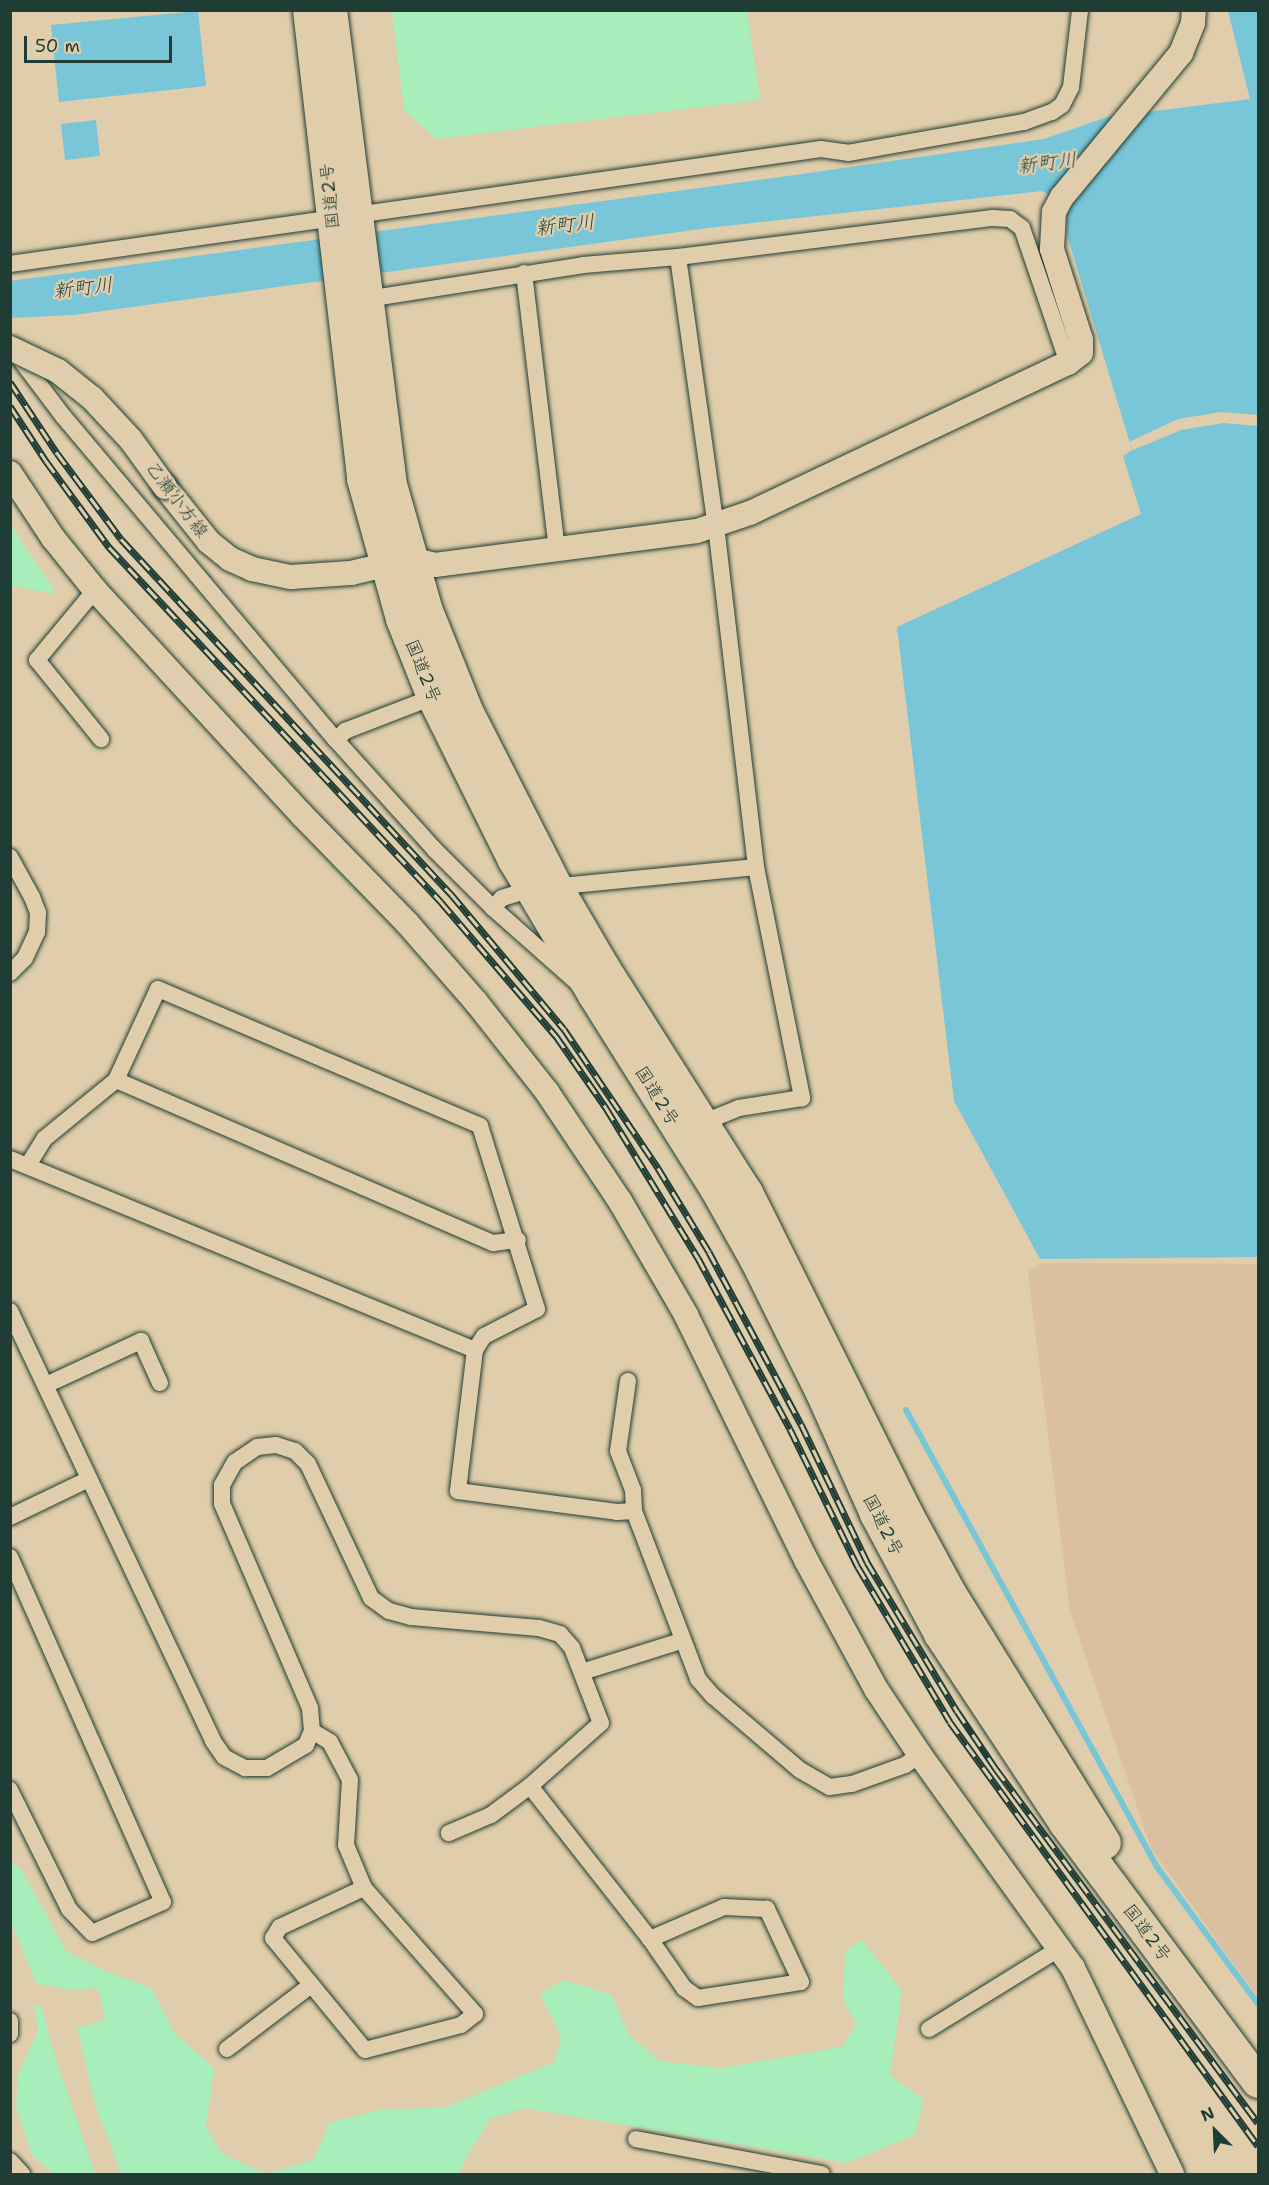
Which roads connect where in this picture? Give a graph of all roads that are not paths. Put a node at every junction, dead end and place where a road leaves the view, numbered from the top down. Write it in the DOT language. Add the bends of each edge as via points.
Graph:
graph roads {
  1 [pos="309,10"];
  2 [pos="331,10"];
  3 [pos="1080,10"];
  4 [pos="1194,10"];
  5 [pos="344,221"];
  6 [pos="678,257"];
  7 [pos="11,261"];
  8 [pos="524,273"];
  9 [pos="357,292"];
  10 [pos="10,346"];
  11 [pos="1068,363"];
  12 [pos="10,473"];
  13 [pos="716,526"];
  14 [pos="557,548"];
  15 [pos="398,562"];
  16 [pos="95,590"];
  17 [pos="432,697"];
  18 [pos="100,739"];
  19 [pos="336,740"];
  20 [pos="10,857"];
  21 [pos="756,867"];
  22 [pos="544,887"];
  23 [pos="493,908"];
  24 [pos="10,973"];
  25 [pos="594,995"];
  26 [pos="116,1080"];
  27 [pos="702,1123"];
  28 [pos="10,1159"];
  29 [pos="28,1165"];
  30 [pos="518,1240"];
  31 [pos="10,1311"];
  32 [pos="475,1350"];
  33 [pos="628,1381"];
  34 [pos="160,1383"];
  35 [pos="46,1385"];
  36 [pos="89,1479"];
  37 [pos="634,1511"];
  38 [pos="10,1517"];
  39 [pos="10,1557"];
  40 [pos="681,1641"];
  41 [pos="582,1672"];
  42 [pos="312,1731"];
  43 [pos="920,1755"];
  44 [pos="530,1786"];
  45 [pos="10,1790"];
  46 [pos="449,1833"];
  47 [pos="364,1888"];
  48 [pos="650,1940"];
  49 [pos="1060,1948"];
  50 [pos="311,1985"];
  51 [pos="10,2021"];
  52 [pos="929,2030"];
  53 [pos="10,2034"];
  54 [pos="227,2049"];
  55 [pos="1258,2058"];
  56 [pos="1258,2082"];
  57 [pos="636,2139"];
  58 [pos="10,2161"];
  59 [pos="777,2170"];
  60 [pos="22,2175"];
  61 [pos="822,2175"];
  62 [pos="1172,2175"];
  1 -- 5 [label="highway, 国道2号"];
  2 -- 5 [label="highway, 国道2号"];
  3 -- 5 [label="street" via="1067,96 1052,112 1024,122 848,153 821,148"];
  4 -- 11 [label="street" via="1181,53 1062,196 1054,212 1052,249 1081,340 1081,353"];
  5 -- 7 [label="street"];
  5 -- 9 [label="highway, 国道2号"];
  6 -- 8 [label="street"];
  6 -- 11 [label="street" via="981,219 1010,219 1022,228"];
  6 -- 13 [label="street"];
  8 -- 9 [label="street"];
  8 -- 14 [label="street"];
  9 -- 15 [label="highway, 国道2号" via="363,479"];
  10 -- 15 [label="street, 乙瀬小方線, bridge" via="58,371 92,398 131,440 209,542 230,559 252,569 291,577 351,573"];
  10 -- 19 [label="street" via="70,425"];
  11 -- 13 [label="street"];
  12 -- 16 [label="street" via="53,538"];
  13 -- 14 [label="street"];
  13 -- 21 [label="street"];
  14 -- 15 [label="street" via="435,565"];
  15 -- 17 [label="highway, 国道2号" via="402,619"];
  15 -- 22 [label="highway, 国道2号" via="427,611"];
  16 -- 18 [label="street" via="37,660"];
  16 -- 43 [label="street" via="407,923 547,1092 620,1200 686,1315 806,1560 876,1689"];
  17 -- 19 [label="street" via="345,732"];
  17 -- 22 [label="highway, 国道2号" via="474,782"];
  19 -- 23 [label="street"];
  20 -- 24 [label="street" via="38,913 37,932 25,958"];
  21 -- 22 [label="street"];
  21 -- 27 [label="street" via="802,1098 739,1108"];
  22 -- 23 [label="street" via="502,897"];
  22 -- 25 [label="highway, 国道2号"];
  22 -- 27 [label="highway, 国道2号" via="603,968"];
  23 -- 25 [label="street" via="565,974"];
  25 -- 56 [label="highway, 国道2号" via="756,1260 876,1514 940,1634 1065,1823"];
  26 -- 29 [label="street" via="44,1139"];
  26 -- 30 [label="street" via="493,1243"];
  26 -- 30 [label="street" via="158,989 480,1126"];
  27 -- 55 [label="highway, 国道2号" via="747,1193 906,1512 989,1659 1090,1822"];
  28 -- 29 [label="street"];
  29 -- 32 [label="street" via="51,1178"];
  30 -- 32 [label="street" via="537,1308 484,1336"];
  31 -- 35 [label="street"];
  32 -- 37 [label="street" via="458,1491"];
  33 -- 37 [label="street" via="618,1451 633,1490"];
  34 -- 35 [label="street" via="141,1341"];
  35 -- 36 [label="street"];
  36 -- 38 [label="street"];
  36 -- 42 [label="street" via="224,1758 245,1768 267,1768 306,1745"];
  37 -- 40 [label="street"];
  39 -- 45 [label="street" via="163,1902 92,1933 69,1909"];
  40 -- 41 [label="street"];
  40 -- 43 [label="street" via="698,1679 713,1696 800,1770 830,1787 852,1784 905,1765"];
  41 -- 42 [label="street" via="572,1648 560,1634 539,1628 411,1617 389,1611 371,1598 308,1464 295,1451 276,1445 257,1447 235,1462 222,1485 222,1504 310,1708"];
  41 -- 44 [label="street" via="601,1723"];
  42 -- 47 [label="street" via="330,1742 350,1780 346,1845"];
  43 -- 49 [label="street"];
  44 -- 46 [label="street" via="491,1815"];
  44 -- 48 [label="street"];
  47 -- 50 [label="street" via="280,1927 273,1938"];
  47 -- 50 [label="street" via="474,2014 461,2025 365,2050"];
  48 -- 48 [label="street" via="684,1988 698,1998 801,1982 767,1909 724,1907"];
  49 -- 52 [label="street"];
  49 -- 62 [label="street" via="1092,2005"];
  50 -- 54 [label="street"];
  51 -- 53 [label="street"];
  57 -- 59 [label="street"];
  58 -- 60 [label="street"];
  59 -- 61 [label="street"];
}
